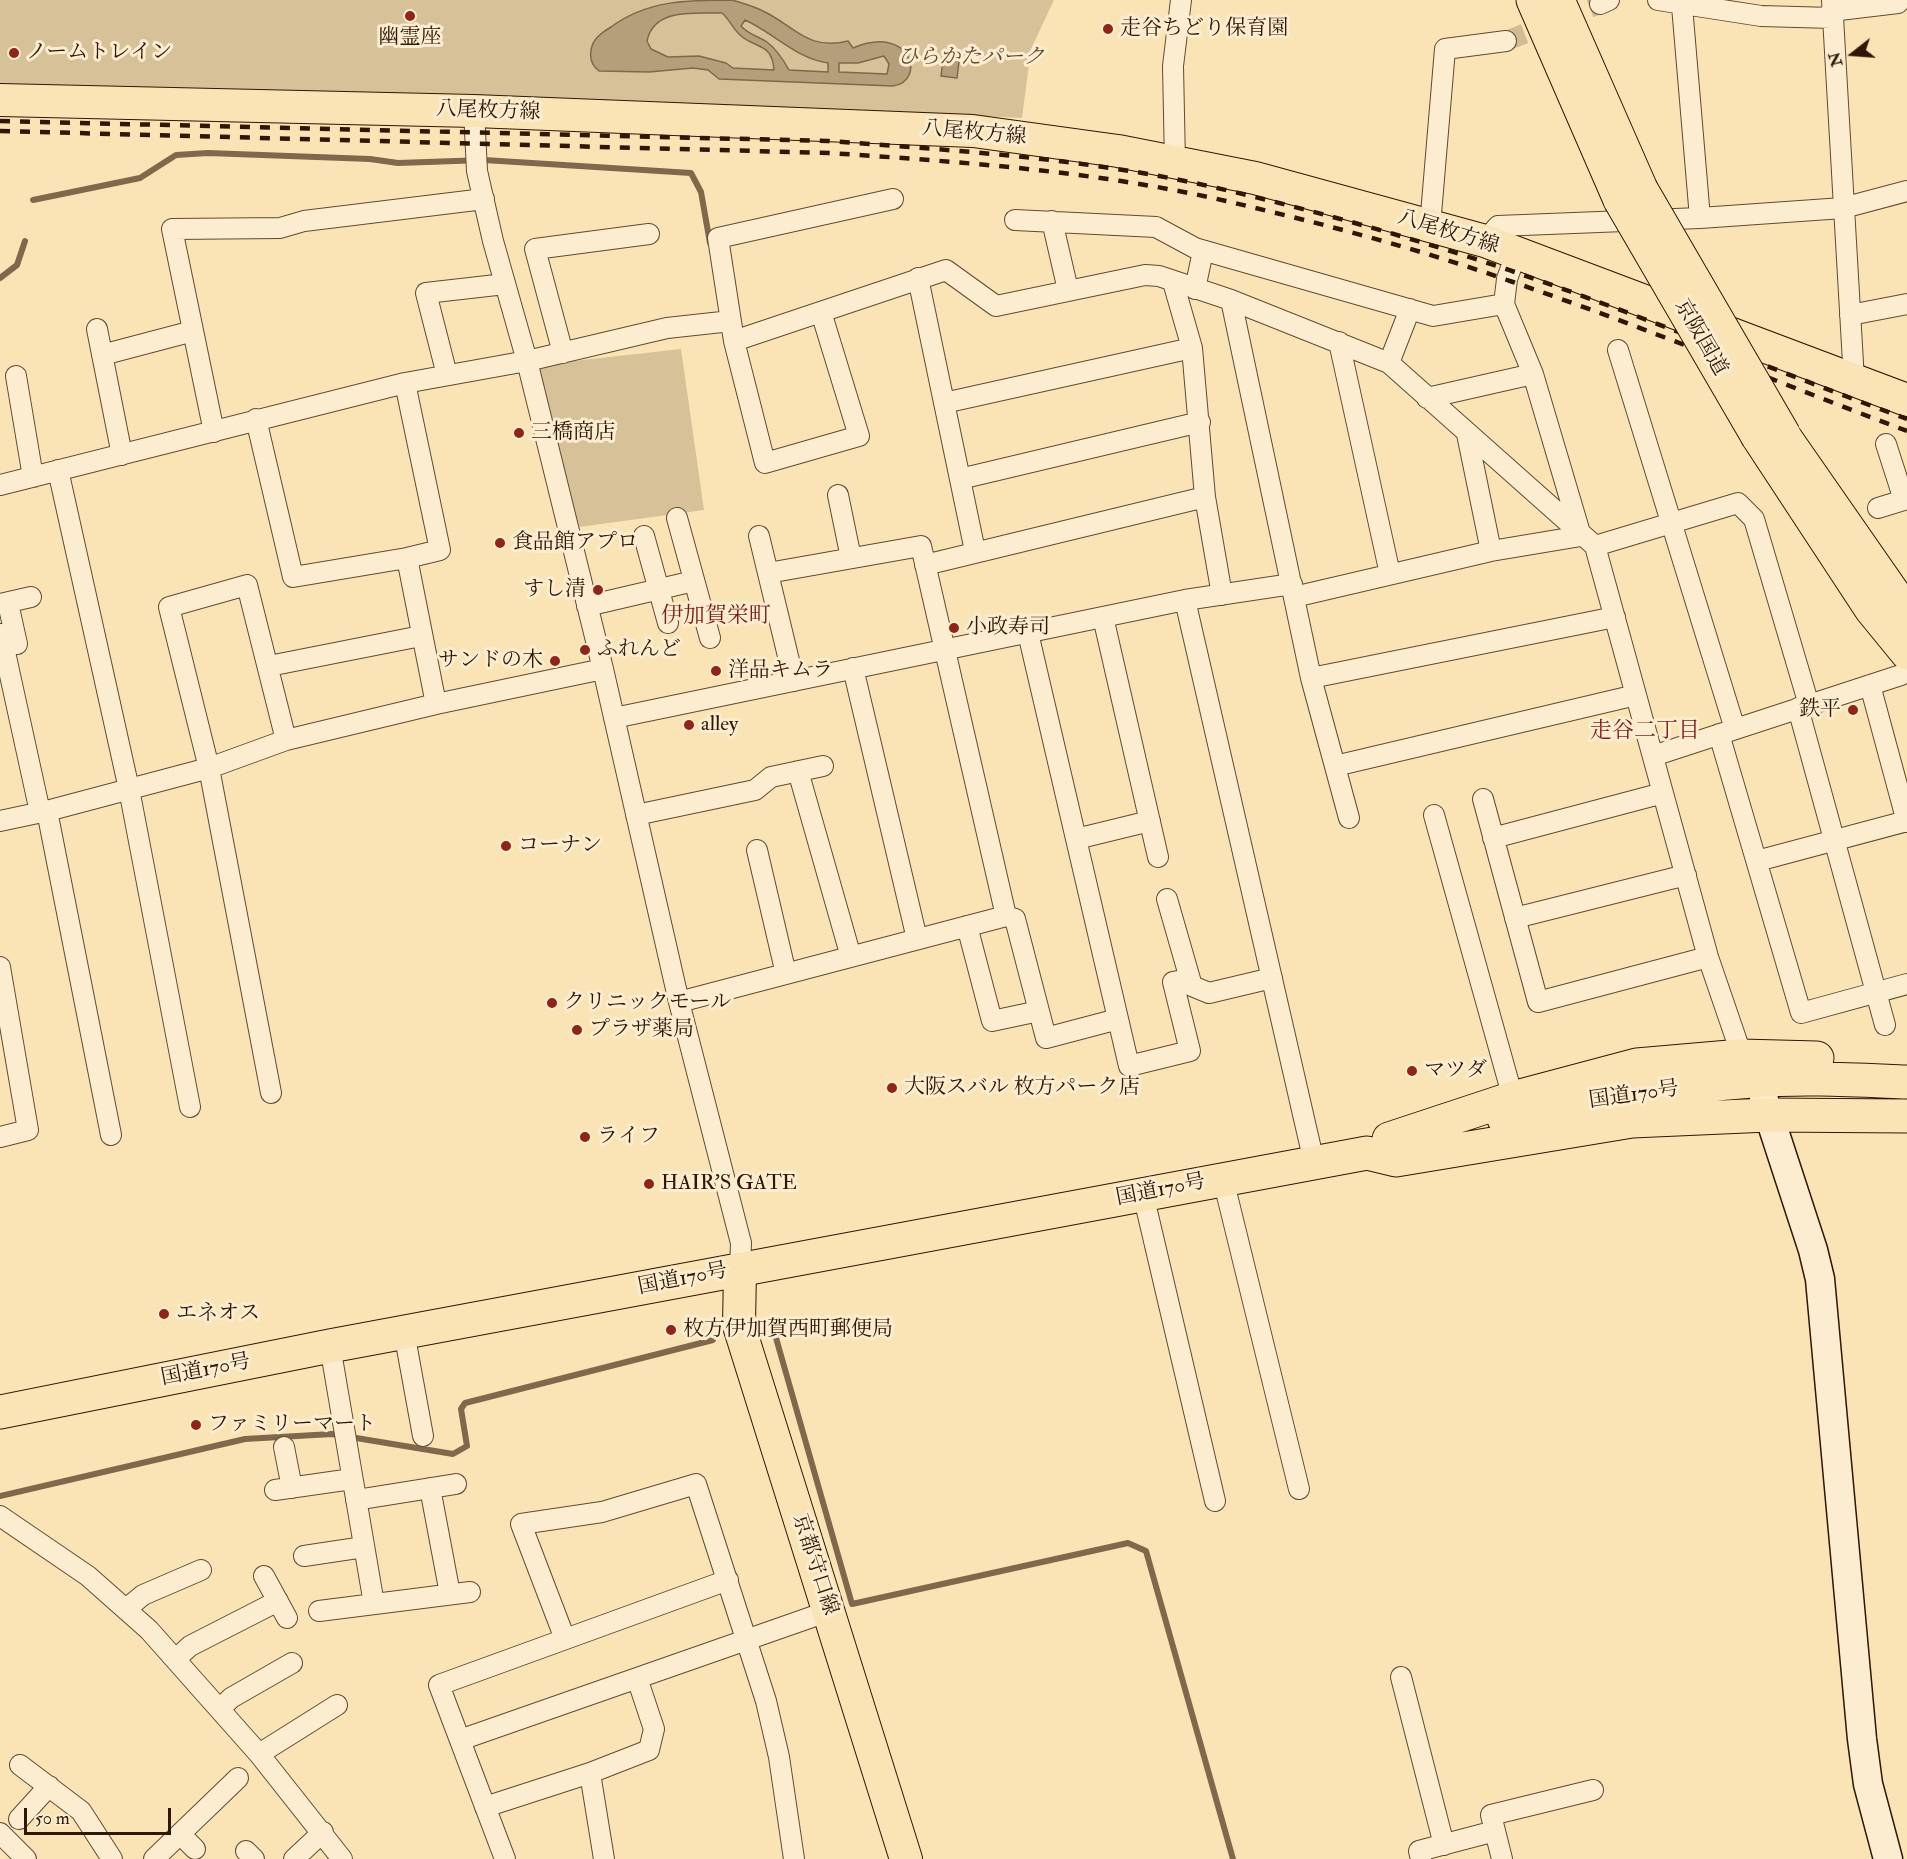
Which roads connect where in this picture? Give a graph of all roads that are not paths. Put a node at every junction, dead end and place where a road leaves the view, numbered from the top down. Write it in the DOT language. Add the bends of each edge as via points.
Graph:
graph roads {
  1 [pos="1181,0"];
  2 [pos="1533,0"];
  3 [pos="1558,0"];
  4 [pos="1658,0"];
  5 [pos="1898,3"];
  6 [pos="1682,6"];
  7 [pos="1832,10"];
  8 [pos="1506,41"];
  9 [pos="0,100"];
  10 [pos="474,111"];
  11 [pos="1175,163"];
  12 [pos="1631,194"];
  13 [pos="1906,194"];
  14 [pos="484,199"];
  15 [pos="893,199"];
  16 [pos="1844,208"];
  17 [pos="1700,218"];
  18 [pos="1016,219"];
  19 [pos="1052,221"];
  20 [pos="1430,226"];
  21 [pos="649,234"];
  22 [pos="1485,241"];
  23 [pos="1203,251"];
  24 [pos="1516,254"];
  25 [pos="918,278"];
  26 [pos="1173,282"];
  27 [pos="506,284"];
  28 [pos="1195,289"];
  29 [pos="1068,291"];
  30 [pos="1231,300"];
  31 [pos="1504,304"];
  32 [pos="1907,304"];
  33 [pos="1410,309"];
  34 [pos="821,312"];
  35 [pos="1850,315"];
  36 [pos="731,321"];
  37 [pos="97,329"];
  38 [pos="193,331"];
  39 [pos="734,341"];
  40 [pos="1339,342"];
  41 [pos="1192,348"];
  42 [pos="1618,350"];
  43 [pos="563,353"];
  44 [pos="102,354"];
  45 [pos="527,361"];
  46 [pos="1389,363"];
  47 [pos="1533,374"];
  48 [pos="447,375"];
  49 [pos="16,376"];
  50 [pos="1854,380"];
  51 [pos="405,383"];
  52 [pos="1427,398"];
  53 [pos="1907,400"];
  54 [pos="944,403"];
  55 [pos="256,419"];
  56 [pos="1200,422"];
  57 [pos="214,432"];
  58 [pos="1467,434"];
  59 [pos="1771,436"];
  60 [pos="1886,444"];
  61 [pos="122,454"];
  62 [pos="58,470"];
  63 [pos="33,477"];
  64 [pos="960,479"];
  65 [pos="0,485"];
  66 [pos="838,495"];
  67 [pos="1205,497"];
  68 [pos="1905,500"];
  69 [pos="1878,508"];
  70 [pos="677,518"];
  71 [pos="1671,524"];
  72 [pos="644,536"];
  73 [pos="759,536"];
  74 [pos="1588,541"];
  75 [pos="975,551"];
  76 [pos="1491,551"];
  77 [pos="407,558"];
  78 [pos="851,558"];
  79 [pos="925,565"];
  80 [pos="768,573"];
  81 [pos="1390,574"];
  82 [pos="694,581"];
  83 [pos="659,589"];
  84 [pos="1293,590"];
  85 [pos="1222,595"];
  86 [pos="31,597"];
  87 [pos="1185,600"];
  88 [pos="4,604"];
  89 [pos="587,606"];
  90 [pos="1907,613"];
  91 [pos="1103,617"];
  92 [pos="1614,617"];
  93 [pos="668,623"];
  94 [pos="1028,633"];
  95 [pos="421,636"];
  96 [pos="710,638"];
  97 [pos="9,639"];
  98 [pos="945,650"];
  99 [pos="1904,664"];
  100 [pos="269,666"];
  101 [pos="853,668"];
  102 [pos="603,669"];
  103 [pos="1311,678"];
  104 [pos="794,681"];
  105 [pos="1870,685"];
  106 [pos="1636,695"];
  107 [pos="436,704"];
  108 [pos="1804,707"];
  109 [pos="614,718"];
  110 [pos="1727,731"];
  111 [pos="286,740"];
  112 [pos="1653,756"];
  113 [pos="823,766"];
  114 [pos="1335,766"];
  115 [pos="209,768"];
  116 [pos="798,771"];
  117 [pos="129,789"];
  118 [pos="1663,793"];
  119 [pos="1483,799"];
  120 [pos="44,812"];
  121 [pos="636,815"];
  122 [pos="1434,815"];
  123 [pos="1349,818"];
  124 [pos="0,821"];
  125 [pos="1150,821"];
  126 [pos="1907,821"];
  127 [pos="1494,838"];
  128 [pos="1076,839"];
  129 [pos="1835,841"];
  130 [pos="757,850"];
  131 [pos="1158,857"];
  132 [pos="1756,861"];
  133 [pos="1686,875"];
  134 [pos="1167,899"];
  135 [pos="1006,916"];
  136 [pos="1515,918"];
  137 [pos="967,926"];
  138 [pos="917,939"];
  139 [pos="851,957"];
  140 [pos="1708,957"];
  141 [pos="0,967"];
  142 [pos="786,974"];
  143 [pos="1272,978"];
  144 [pos="1188,979"];
  145 [pos="1907,984"];
  146 [pos="1876,992"];
  147 [pos="679,1002"];
  148 [pos="1039,1011"];
  149 [pos="1118,1019"];
  150 [pos="1885,1025"];
  151 [pos="1907,1061"];
  152 [pos="1907,1082"];
  153 [pos="1756,1088"];
  154 [pos="272,1094"];
  155 [pos="1907,1099"];
  156 [pos="1523,1106"];
  157 [pos="190,1107"];
  158 [pos="1907,1116"];
  159 [pos="111,1135"];
  160 [pos="0,1137"];
  161 [pos="1378,1146"];
  162 [pos="1314,1162"];
  163 [pos="1223,1179"];
  164 [pos="1143,1194"];
  165 [pos="740,1256"];
  166 [pos="404,1332"];
  167 [pos="330,1346"];
  168 [pos="0,1412"];
  169 [pos="423,1436"];
  170 [pos="284,1447"];
  171 [pos="352,1479"];
  172 [pos="456,1484"];
  173 [pos="430,1488"];
  174 [pos="1299,1489"];
  175 [pos="356,1500"];
  176 [pos="1215,1501"];
  177 [pos="0,1516"];
  178 [pos="364,1547"];
  179 [pos="304,1556"];
  180 [pos="201,1570"];
  181 [pos="264,1575"];
  182 [pos="728,1580"];
  183 [pos="470,1592"];
  184 [pos="450,1594"];
  185 [pos="374,1604"];
  186 [pos="126,1609"];
  187 [pos="320,1611"];
  188 [pos="829,1611"];
  189 [pos="565,1639"];
  190 [pos="747,1640"];
  191 [pos="177,1658"];
  192 [pos="292,1663"];
  193 [pos="1401,1677"];
  194 [pos="637,1678"];
  195 [pos="337,1705"];
  196 [pos="220,1709"];
  197 [pos="460,1740"];
  198 [pos="259,1754"];
  199 [pos="20,1765"];
  200 [pos="590,1773"];
  201 [pos="238,1778"];
  202 [pos="49,1786"];
  203 [pos="1593,1790"];
  204 [pos="485,1807"];
  205 [pos="19,1819"];
  206 [pos="1495,1831"];
  207 [pos="323,1832"];
  208 [pos="0,1833"];
  209 [pos="180,1834"];
  210 [pos="1444,1845"];
  211 [pos="195,1849"];
  212 [pos="103,1855"];
  213 [pos="26,1859"];
  214 [pos="154,1859"];
  215 [pos="294,1859"];
  216 [pos="342,1859"];
  217 [pos="505,1859"];
  218 [pos="604,1859"];
  219 [pos="794,1859"];
  220 [pos="906,1859"];
  221 [pos="1421,1859"];
  222 [pos="1502,1859"];
  223 [pos="1888,1859"];
  1 -- 11 [label="street" via="1173,66"];
  2 -- 12 [label="highway, 京阪国道"];
  3 -- 12 [label="highway, 京阪国道"];
  4 -- 6 [label="street"];
  5 -- 7 [label="street"];
  6 -- 7 [label="street" via="1761,16"];
  6 -- 17 [label="street"];
  7 -- 16 [label="street"];
  8 -- 20 [label="street" via="1444,49"];
  9 -- 10 [label="main road, 八尾枚方線"];
  10 -- 11 [label="main road, 八尾枚方線" via="973,131"];
  10 -- 14 [label="street" via="477,171"];
  11 -- 20 [label="main road, 八尾枚方線" via="1255,178"];
  12 -- 59 [label="highway, 京阪国道, bridge"];
  13 -- 16 [label="street"];
  14 -- 27 [label="street"];
  14 -- 38 [label="street" via="304,221 280,228 172,229"];
  15 -- 36 [label="street" via="718,238"];
  16 -- 17 [label="street"];
  16 -- 35 [label="street"];
  17 -- 22 [label="street" via="1498,226"];
  18 -- 19 [label="street"];
  19 -- 23 [label="street" via="1156,227"];
  19 -- 29 [label="street"];
  20 -- 22 [label="main road, 八尾枚方線"];
  21 -- 43 [label="street" via="535,249"];
  22 -- 24 [label="main road, 八尾枚方線"];
  23 -- 28 [label="street"];
  23 -- 33 [label="street"];
  24 -- 31 [label="street"];
  24 -- 50 [label="main road, 八尾枚方線"];
  25 -- 29 [label="street" via="946,270 996,306"];
  25 -- 34 [label="street"];
  25 -- 54 [label="street"];
  26 -- 28 [label="street"];
  26 -- 29 [label="street" via="1145,274"];
  26 -- 41 [label="street"];
  27 -- 45 [label="street"];
  27 -- 48 [label="street" via="426,292"];
  28 -- 30 [label="street"];
  30 -- 40 [label="street"];
  30 -- 84 [label="street"];
  31 -- 33 [label="street" via="1433,316"];
  31 -- 47 [label="street"];
  32 -- 35 [label="street"];
  33 -- 46 [label="street"];
  34 -- 39 [label="street"];
  34 -- 39 [label="street" via="859,436 765,464"];
  35 -- 50 [label="street"];
  36 -- 39 [label="street"];
  36 -- 43 [label="street" via="667,328"];
  37 -- 44 [label="street"];
  38 -- 44 [label="street"];
  38 -- 57 [label="street"];
  40 -- 46 [label="street"];
  40 -- 81 [label="street"];
  41 -- 54 [label="street"];
  41 -- 56 [label="street"];
  42 -- 71 [label="street"];
  43 -- 45 [label="street"];
  44 -- 61 [label="street"];
  45 -- 48 [label="street"];
  45 -- 89 [label="street"];
  46 -- 52 [label="street"];
  47 -- 52 [label="street"];
  47 -- 74 [label="street"];
  48 -- 51 [label="street"];
  49 -- 63 [label="street"];
  50 -- 53 [label="main road, 八尾枚方線"];
  51 -- 55 [label="street"];
  51 -- 77 [label="street" via="440,550"];
  52 -- 58 [label="street"];
  54 -- 64 [label="street"];
  55 -- 57 [label="street"];
  55 -- 77 [label="street" via="293,577"];
  56 -- 64 [label="street"];
  56 -- 67 [label="street"];
  57 -- 61 [label="street"];
  58 -- 74 [label="street"];
  58 -- 76 [label="street"];
  59 -- 90 [label="highway, 京阪国道"];
  59 -- 99 [label="highway, 京阪国道"];
  60 -- 68 [label="street"];
  61 -- 62 [label="street"];
  62 -- 63 [label="street"];
  62 -- 117 [label="street"];
  63 -- 65 [label="street"];
  64 -- 75 [label="street"];
  66 -- 78 [label="street"];
  67 -- 75 [label="street"];
  67 -- 85 [label="street"];
  68 -- 69 [label="street"];
  70 -- 82 [label="street"];
  71 -- 74 [label="street"];
  71 -- 108 [label="street" via="1738,503 1754,519"];
  71 -- 110 [label="street"];
  72 -- 83 [label="street"];
  73 -- 80 [label="street"];
  74 -- 76 [label="street"];
  74 -- 92 [label="street"];
  75 -- 79 [label="street"];
  76 -- 81 [label="street"];
  77 -- 95 [label="street"];
  78 -- 79 [label="street" via="921,546"];
  78 -- 80 [label="street"];
  79 -- 98 [label="street"];
  80 -- 104 [label="street"];
  81 -- 84 [label="street"];
  82 -- 83 [label="street"];
  82 -- 96 [label="street"];
  83 -- 89 [label="street"];
  83 -- 93 [label="street"];
  84 -- 85 [label="street"];
  84 -- 103 [label="street"];
  85 -- 87 [label="street"];
  86 -- 88 [label="street"];
  87 -- 91 [label="street"];
  87 -- 143 [label="street"];
  88 -- 97 [label="street"];
  89 -- 102 [label="street"];
  91 -- 94 [label="street"];
  91 -- 125 [label="street"];
  92 -- 103 [label="street"];
  92 -- 106 [label="street"];
  94 -- 98 [label="street"];
  94 -- 128 [label="street"];
  95 -- 100 [label="street"];
  95 -- 107 [label="street"];
  97 -- 120 [label="street"];
  98 -- 101 [label="street"];
  98 -- 135 [label="street"];
  99 -- 105 [label="street"];
  100 -- 111 [label="street"];
  100 -- 115 [label="street" via="247,585 168,607"];
  101 -- 104 [label="street"];
  101 -- 138 [label="street"];
  102 -- 107 [label="street"];
  102 -- 109 [label="street"];
  103 -- 114 [label="street"];
  104 -- 109 [label="street"];
  105 -- 108 [label="street"];
  105 -- 126 [label="street"];
  106 -- 112 [label="street"];
  106 -- 114 [label="street"];
  107 -- 111 [label="street"];
  108 -- 110 [label="street"];
  108 -- 129 [label="street"];
  109 -- 121 [label="street"];
  110 -- 112 [label="street"];
  110 -- 132 [label="street"];
  111 -- 115 [label="street"];
  112 -- 118 [label="street"];
  113 -- 116 [label="street"];
  114 -- 123 [label="street"];
  115 -- 117 [label="street"];
  115 -- 154 [label="street"];
  116 -- 121 [label="street" via="771,777 755,790"];
  116 -- 139 [label="street"];
  117 -- 120 [label="street"];
  117 -- 157 [label="street"];
  118 -- 127 [label="street"];
  118 -- 133 [label="street"];
  119 -- 127 [label="street"];
  120 -- 124 [label="street"];
  120 -- 159 [label="street"];
  121 -- 147 [label="street"];
  122 -- 156 [label="street"];
  125 -- 128 [label="street"];
  125 -- 131 [label="street"];
  126 -- 129 [label="street"];
  127 -- 136 [label="street"];
  128 -- 149 [label="street"];
  129 -- 132 [label="street"];
  129 -- 146 [label="street"];
  130 -- 142 [label="street"];
  132 -- 146 [label="street" via="1801,1013"];
  133 -- 136 [label="street"];
  133 -- 140 [label="street"];
  134 -- 144 [label="street"];
  135 -- 137 [label="street"];
  135 -- 148 [label="street" via="1015,919"];
  136 -- 140 [label="street" via="1538,1002"];
  137 -- 138 [label="street"];
  137 -- 148 [label="street" via="992,1021"];
  138 -- 139 [label="street"];
  139 -- 142 [label="street"];
  140 -- 153 [label="street"];
  141 -- 160 [label="street" via="28,1130"];
  142 -- 147 [label="street"];
  143 -- 144 [label="street" via="1209,993 1192,986"];
  143 -- 162 [label="street"];
  144 -- 149 [label="street" via="1173,982 1190,1051 1129,1066"];
  145 -- 146 [label="street"];
  146 -- 150 [label="street"];
  147 -- 165 [label="street"];
  148 -- 149 [label="street" via="1046,1038"];
  151 -- 153 [label="highway"];
  152 -- 153 [label="highway, 国道170号" via="1816,1078"];
  153 -- 155 [label="highway"];
  153 -- 156 [label="highway, 国道170号"];
  153 -- 158 [label="highway, 国道170号"];
  153 -- 161 [label="highway, 国道170号" via="1632,1121 1396,1160"];
  153 -- 223 [label="street" via="1813,1250 1821,1288 1868,1784"];
  156 -- 161 [label="highway, 国道170号"];
  161 -- 162 [label="highway, 国道170号"];
  162 -- 163 [label="highway, 国道170号"];
  163 -- 164 [label="highway, 国道170号"];
  163 -- 174 [label="street"];
  164 -- 165 [label="highway, 国道170号"];
  164 -- 176 [label="street"];
  165 -- 166 [label="highway, 国道170号"];
  165 -- 188 [label="main road, 京都守口線" via="739,1326"];
  166 -- 167 [label="highway, 国道170号"];
  166 -- 169 [label="street"];
  167 -- 168 [label="highway, 国道170号"];
  167 -- 171 [label="street"];
  170 -- 171 [label="street" via="283,1489"];
  171 -- 175 [label="street"];
  172 -- 173 [label="street"];
  173 -- 175 [label="street"];
  173 -- 184 [label="street"];
  175 -- 178 [label="street"];
  177 -- 186 [label="street" via="88,1576"];
  178 -- 179 [label="street"];
  178 -- 185 [label="street"];
  180 -- 186 [label="street" via="143,1595"];
  181 -- 191 [label="street" via="282,1609 190,1646"];
  182 -- 189 [label="street"];
  182 -- 189 [label="street" via="696,1484 602,1512 521,1524"];
  182 -- 190 [label="street"];
  183 -- 184 [label="street"];
  184 -- 185 [label="street"];
  185 -- 187 [label="street"];
  186 -- 191 [label="street"];
  188 -- 190 [label="street"];
  188 -- 220 [label="main road, 京都守口線"];
  189 -- 197 [label="street" via="439,1685"];
  190 -- 194 [label="street"];
  190 -- 219 [label="street" via="779,1757"];
  191 -- 196 [label="street"];
  192 -- 196 [label="street" via="231,1698"];
  193 -- 210 [label="street"];
  194 -- 197 [label="street"];
  194 -- 200 [label="street" via="654,1729 649,1750"];
  195 -- 198 [label="street"];
  196 -- 198 [label="street"];
  197 -- 204 [label="street"];
  198 -- 207 [label="street"];
  199 -- 202 [label="street"];
  200 -- 204 [label="street"];
  200 -- 218 [label="street"];
  201 -- 209 [label="street"];
  202 -- 205 [label="street"];
  202 -- 212 [label="street" via="81,1811"];
  203 -- 206 [label="street" via="1491,1815"];
  204 -- 217 [label="street"];
  206 -- 210 [label="street"];
  206 -- 222 [label="street"];
  207 -- 215 [label="street"];
  207 -- 216 [label="street"];
  208 -- 213 [label="street"];
  209 -- 211 [label="street"];
  209 -- 214 [label="street"];
  210 -- 221 [label="street" via="1419,1851"];
}
